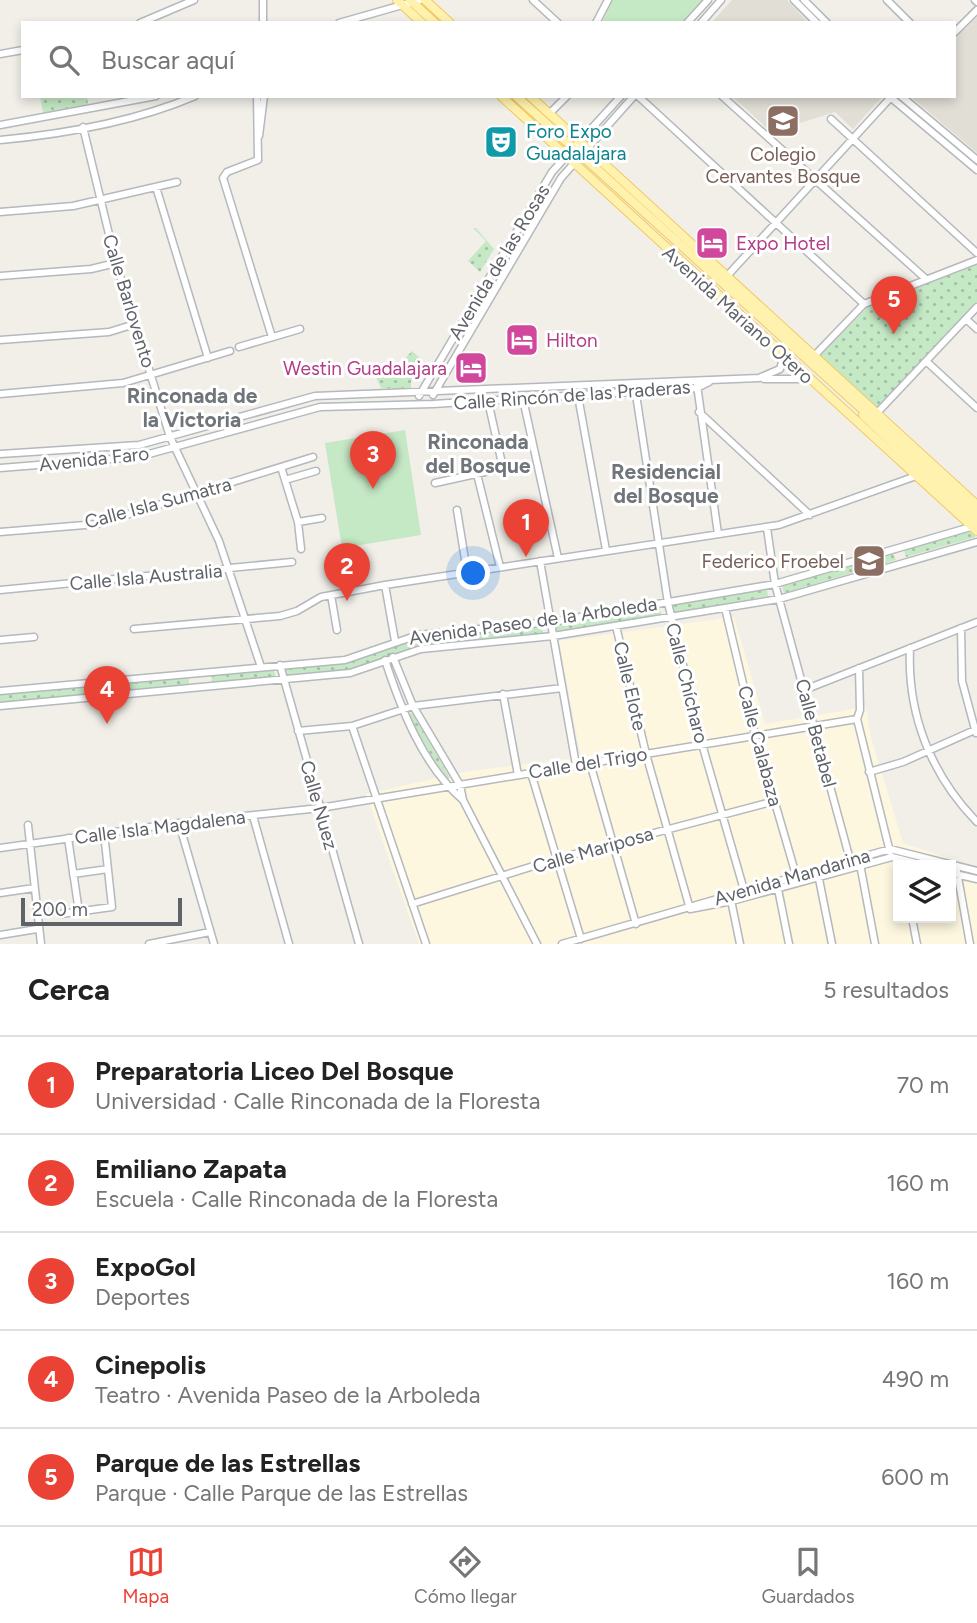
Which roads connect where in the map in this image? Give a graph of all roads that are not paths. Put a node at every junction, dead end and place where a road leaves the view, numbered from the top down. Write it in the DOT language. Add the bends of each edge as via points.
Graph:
graph roads {
  1 [pos="194,0"];
  2 [pos="263,0"];
  3 [pos="533,0"];
  4 [pos="608,0"];
  5 [pos="708,0"];
  6 [pos="721,0"];
  7 [pos="794,0"];
  8 [pos="804,0"];
  9 [pos="887,0"];
  10 [pos="411,1"];
  11 [pos="977,10"];
  12 [pos="373,13"];
  13 [pos="145,21"];
  14 [pos="263,21"];
  15 [pos="346,21"];
  16 [pos="372,21"];
  17 [pos="421,21"];
  18 [pos="433,21"];
  19 [pos="446,21"];
  20 [pos="556,21"];
  21 [pos="597,21"];
  22 [pos="689,21"];
  23 [pos="703,21"];
  24 [pos="815,21"];
  25 [pos="825,21"];
  26 [pos="908,21"];
  27 [pos="956,31"];
  28 [pos="21,50"];
  29 [pos="0,54"];
  30 [pos="145,98"];
  31 [pos="189,98"];
  32 [pos="257,98"];
  33 [pos="264,98"];
  34 [pos="503,98"];
  35 [pos="518,98"];
  36 [pos="532,98"];
  37 [pos="565,98"];
  38 [pos="619,98"];
  39 [pos="634,98"];
  40 [pos="638,98"];
  41 [pos="724,98"];
  42 [pos="890,98"];
  43 [pos="892,98"];
  44 [pos="903,98"];
  45 [pos="549,114"];
  46 [pos="831,119"];
  47 [pos="0,125"];
  48 [pos="83,127"];
  49 [pos="258,138"];
  50 [pos="853,139"];
  51 [pos="0,140"];
  52 [pos="583,145"];
  53 [pos="573,149"];
  54 [pos="580,155"];
  55 [pos="566,156"];
  56 [pos="977,159"];
  57 [pos="574,163"];
  58 [pos="977,170"];
  59 [pos="815,181"];
  60 [pos="177,182"];
  61 [pos="156,187"];
  62 [pos="99,200"];
  63 [pos="0,212"];
  64 [pos="776,223"];
  65 [pos="685,252"];
  66 [pos="977,253"];
  67 [pos="706,257"];
  68 [pos="977,260"];
  69 [pos="116,263"];
  70 [pos="728,275"];
  71 [pos="0,276"];
  72 [pos="926,279"];
  73 [pos="864,304"];
  74 [pos="977,307"];
  75 [pos="747,309"];
  76 [pos="966,319"];
  77 [pos="135,324"];
  78 [pos="750,327"];
  79 [pos="300,329"];
  80 [pos="977,329"];
  81 [pos="272,337"];
  82 [pos="0,340"];
  83 [pos="452,340"];
  84 [pos="239,347"];
  85 [pos="776,350"];
  86 [pos="230,351"];
  87 [pos="815,355"];
  88 [pos="208,358"];
  89 [pos="926,361"];
  90 [pos="450,366"];
  91 [pos="151,375"];
  92 [pos="759,378"];
  93 [pos="697,379"];
  94 [pos="808,379"];
  95 [pos="709,382"];
  96 [pos="634,383"];
  97 [pos="697,388"];
  98 [pos="635,392"];
  99 [pos="433,393"];
  100 [pos="0,394"];
  101 [pos="419,394"];
  102 [pos="578,396"];
  103 [pos="523,399"];
  104 [pos="488,401"];
  105 [pos="433,404"];
  106 [pos="419,405"];
  107 [pos="977,408"];
  108 [pos="699,412"];
  109 [pos="873,418"];
  110 [pos="170,436"];
  111 [pos="174,447"];
  112 [pos="0,454"];
  113 [pos="313,457"];
  114 [pos="281,467"];
  115 [pos="0,468"];
  116 [pos="316,471"];
  117 [pos="477,474"];
  118 [pos="916,476"];
  119 [pos="285,480"];
  120 [pos="435,483"];
  121 [pos="197,495"];
  122 [pos="977,505"];
  123 [pos="457,510"];
  124 [pos="977,513"];
  125 [pos="810,515"];
  126 [pos="321,518"];
  127 [pos="298,522"];
  128 [pos="976,526"];
  129 [pos="767,528"];
  130 [pos="0,532"];
  131 [pos="719,534"];
  132 [pos="659,542"];
  133 [pos="977,542"];
  134 [pos="301,549"];
  135 [pos="898,549"];
  136 [pos="606,550"];
  137 [pos="558,558"];
  138 [pos="540,561"];
  139 [pos="292,562"];
  140 [pos="901,563"];
  141 [pos="499,567"];
  142 [pos="229,569"];
  143 [pos="467,572"];
  144 [pos="775,584"];
  145 [pos="385,585"];
  146 [pos="0,590"];
  147 [pos="331,595"];
  148 [pos="779,599"];
  149 [pos="668,603"];
  150 [pos="726,608"];
  151 [pos="671,617"];
  152 [pos="245,619"];
  153 [pos="551,622"];
  154 [pos="977,622"];
  155 [pos="615,626"];
  156 [pos="961,628"];
  157 [pos="134,629"];
  158 [pos="337,630"];
  159 [pos="553,636"];
  160 [pos="34,637"];
  161 [pos="0,640"];
  162 [pos="395,642"];
  163 [pos="910,648"];
  164 [pos="393,657"];
  165 [pos="385,660"];
  166 [pos="280,665"];
  167 [pos="261,667"];
  168 [pos="859,668"];
  169 [pos="284,680"];
  170 [pos="562,688"];
  171 [pos="804,690"];
  172 [pos="0,691"];
  173 [pos="503,694"];
  174 [pos="0,706"];
  175 [pos="413,706"];
  176 [pos="401,710"];
  177 [pos="857,719"];
  178 [pos="814,725"];
  179 [pos="352,726"];
  180 [pos="298,731"];
  181 [pos="976,731"];
  182 [pos="755,734"];
  183 [pos="702,744"];
  184 [pos="928,751"];
  185 [pos="646,754"];
  186 [pos="590,763"];
  187 [pos="576,765"];
  188 [pos="869,772"];
  189 [pos="531,773"];
  190 [pos="518,775"];
  191 [pos="460,785"];
  192 [pos="447,787"];
  193 [pos="377,799"];
  194 [pos="463,800"];
  195 [pos="775,801"];
  196 [pos="320,808"];
  197 [pos="721,815"];
  198 [pos="253,816"];
  199 [pos="977,822"];
  200 [pos="179,823"];
  201 [pos="28,825"];
  202 [pos="667,829"];
  203 [pos="68,838"];
  204 [pos="105,842"];
  205 [pos="29,843"];
  206 [pos="614,844"];
  207 [pos="0,848"];
  208 [pos="891,853"];
  209 [pos="901,858"];
  210 [pos="555,859"];
  211 [pos="855,863"];
  212 [pos="108,869"];
  213 [pos="956,871"];
  214 [pos="977,871"];
  215 [pos="956,872"];
  216 [pos="818,873"];
  217 [pos="73,874"];
  218 [pos="502,876"];
  219 [pos="797,879"];
  220 [pos="977,879"];
  221 [pos="956,880"];
  222 [pos="777,885"];
  223 [pos="34,888"];
  224 [pos="0,893"];
  225 [pos="745,894"];
  226 [pos="731,898"];
  227 [pos="412,904"];
  228 [pos="690,908"];
  229 [pos="79,912"];
  230 [pos="61,914"];
  231 [pos="913,923"];
  232 [pos="636,924"];
  233 [pos="37,929"];
  234 [pos="211,932"];
  235 [pos="0,935"];
  236 [pos="581,939"];
  237 [pos="41,944"];
  238 [pos="149,944"];
  239 [pos="214,944"];
  240 [pos="289,944"];
  241 [pos="359,944"];
  242 [pos="426,944"];
  243 [pos="537,944"];
  244 [pos="562,944"];
  245 [pos="740,944"];
  246 [pos="789,944"];
  247 [pos="832,944"];
  248 [pos="875,944"];
  249 [pos="917,944"];
  250 [pos="971,944"];
  1 -- 13 [label="street"];
  2 -- 14 [label="street"];
  3 -- 20 [label="street"];
  4 -- 21 [label="street"];
  5 -- 22 [label="street"];
  6 -- 23 [label="street"];
  7 -- 24 [label="street"];
  8 -- 25 [label="street"];
  9 -- 26 [label="street"];
  10 -- 12 [label="street"];
  10 -- 17 [label="main road"];
  10 -- 18 [label="main road"];
  10 -- 19 [label="main road"];
  11 -- 27 [label="street"];
  12 -- 15 [label="street"];
  12 -- 16 [label="street"];
  28 -- 29 [label="street"];
  30 -- 47 [label="street"];
  31 -- 48 [label="street" via="160,111"];
  32 -- 49 [label="street"];
  33 -- 49 [label="street"];
  34 -- 55 [label="main road, Avenida Mariano Otero"];
  35 -- 53 [label="main road, Avenida Mariano Otero"];
  36 -- 45 [label="main road, Avenida Mariano Otero"];
  37 -- 45 [label="street"];
  38 -- 52 [label="street, Avenida de las Rosas"];
  39 -- 52 [label="street, Avenida de las Rosas"];
  40 -- 64 [label="street"];
  41 -- 59 [label="street"];
  42 -- 50 [label="street"];
  43 -- 58 [label="street"];
  44 -- 56 [label="street"];
  45 -- 52 [label="main road, Avenida Mariano Otero"];
  46 -- 50 [label="street"];
  48 -- 51 [label="street"];
  48 -- 62 [label="street, Calle Barlovento"];
  49 -- 81 [label="street" via="257,161 227,172 223,178"];
  50 -- 59 [label="street"];
  50 -- 66 [label="street"];
  52 -- 53 [label="street, Avenida de las Rosas"];
  52 -- 54 [label="street, Avenida de las Rosas"];
  52 -- 67 [label="main road, Avenida Mariano Otero"];
  53 -- 54 [label="main road, Avenida Mariano Otero"];
  53 -- 55 [label="street, Avenida de las Rosas"];
  54 -- 57 [label="street, Avenida de las Rosas"];
  54 -- 65 [label="main road, Avenida Mariano Otero"];
  55 -- 57 [label="main road, Avenida Mariano Otero"];
  55 -- 83 [label="street, Avenida de las Rosas"];
  57 -- 78 [label="main road, Avenida Mariano Otero"];
  57 -- 90 [label="street, Avenida de las Rosas"];
  59 -- 64 [label="street"];
  59 -- 72 [label="street"];
  60 -- 61 [label="street"];
  61 -- 62 [label="street"];
  61 -- 88 [label="street"];
  62 -- 63 [label="street"];
  62 -- 69 [label="street, Calle Barlovento"];
  64 -- 70 [label="street"];
  64 -- 73 [label="street"];
  65 -- 75 [label="main road, Avenida Mariano Otero"];
  65 -- 78 [label="main road"];
  67 -- 70 [label="main road, Avenida Mariano Otero"];
  67 -- 75 [label="main road"];
  68 -- 72 [label="street"];
  69 -- 71 [label="street"];
  69 -- 77 [label="street, Calle Barlovento"];
  70 -- 87 [label="main road, Avenida Mariano Otero"];
  72 -- 73 [label="street"];
  73 -- 87 [label="street"];
  74 -- 76 [label="street"];
  75 -- 109 [label="main road, Avenida Mariano Otero"];
  76 -- 80 [label="street"];
  76 -- 89 [label="street"];
  77 -- 82 [label="street" via="109,332"];
  77 -- 91 [label="street, Calle Barlovento"];
  78 -- 85 [label="main road, Avenida Mariano Otero"];
  79 -- 81 [label="street"];
  81 -- 84 [label="street"];
  83 -- 90 [label="street"];
  83 -- 101 [label="street, Avenida de las Rosas"];
  85 -- 92 [label="street" via="780,369"];
  85 -- 94 [label="main road, Avenida Mariano Otero"];
  86 -- 88 [label="street"];
  87 -- 109 [label="main road, Avenida Mariano Otero"];
  88 -- 91 [label="street"];
  89 -- 107 [label="street"];
  89 -- 109 [label="street"];
  90 -- 99 [label="street, Avenida de las Rosas"];
  91 -- 100 [label="street" via="123,383"];
  91 -- 110 [label="street, Calle Barlovento"];
  92 -- 94 [label="street, Calle Rincón de las Praderas"];
  92 -- 95 [label="street, Calle Rincón de las Praderas"];
  93 -- 95 [label="street, Calle Rincón de las Praderas"];
  93 -- 96 [label="street, Calle Rincón de las Praderas"];
  93 -- 97 [label="street"];
  94 -- 118 [label="main road, Avenida Mariano Otero"];
  95 -- 97 [label="street, Calle Rincón de las Praderas"];
  96 -- 98 [label="street, Calle Chícharo"];
  96 -- 99 [label="street, Calle Rincón de las Praderas"];
  97 -- 98 [label="street, Calle Rincón de las Praderas"];
  97 -- 108 [label="street"];
  98 -- 102 [label="street, Calle Rincón de las Praderas"];
  98 -- 132 [label="street, Calle Chícharo"];
  99 -- 101 [label="street, Avenida Faro"];
  99 -- 105 [label="street"];
  101 -- 106 [label="street"];
  101 -- 110 [label="street, Avenida Faro" via="315,397"];
  102 -- 103 [label="street, Calle Rincón de las Praderas"];
  102 -- 136 [label="street"];
  103 -- 104 [label="street, Calle Rincón de las Praderas"];
  103 -- 137 [label="street"];
  104 -- 105 [label="street, Calle Rincón de las Praderas"];
  104 -- 117 [label="street" via="503,468"];
  105 -- 106 [label="street, Avenida Faro"];
  106 -- 111 [label="street, Avenida Faro" via="320,407"];
  108 -- 125 [label="street"];
  108 -- 131 [label="street"];
  109 -- 122 [label="main road, Avenida Mariano Otero"];
  109 -- 124 [label="main road, Avenida Mariano Otero"];
  109 -- 128 [label="main road, Avenida Mariano Otero"];
  110 -- 111 [label="street, Calle Barlovento"];
  110 -- 112 [label="street, Avenida Faro" via="133,446"];
  111 -- 115 [label="street, Avenida Faro" via="138,457"];
  111 -- 121 [label="street, Calle Barlovento"];
  113 -- 114 [label="street, Calle Isla Sumatra"];
  114 -- 119 [label="street"];
  114 -- 121 [label="street, Calle Isla Sumatra"];
  116 -- 119 [label="street"];
  117 -- 120 [label="street"];
  117 -- 141 [label="street"];
  118 -- 125 [label="street"];
  118 -- 128 [label="main road, Avenida Mariano Otero"];
  119 -- 127 [label="street"];
  121 -- 130 [label="street, Calle Isla Sumatra" via="97,524"];
  121 -- 142 [label="street, Calle Barlovento"];
  123 -- 143 [label="street"];
  125 -- 129 [label="street"];
  126 -- 127 [label="street"];
  127 -- 134 [label="street"];
  128 -- 135 [label="street, Avenida Paseo de la Arboleda"];
  129 -- 131 [label="street"];
  129 -- 144 [label="street, Calle Betabel"];
  131 -- 132 [label="street"];
  132 -- 136 [label="street"];
  132 -- 149 [label="street, Calle Chícharo"];
  133 -- 140 [label="street, Avenida Paseo de la Arboleda"];
  135 -- 140 [label="street"];
  135 -- 144 [label="street, Avenida Paseo de la Arboleda"];
  136 -- 137 [label="street"];
  137 -- 138 [label="street"];
  138 -- 141 [label="street"];
  138 -- 153 [label="street"];
  139 -- 142 [label="street, Calle Isla Australia"];
  140 -- 148 [label="street, Avenida Paseo de la Arboleda"];
  141 -- 143 [label="street"];
  142 -- 146 [label="street, Calle Isla Australia"];
  142 -- 152 [label="street, Calle Barlovento"];
  143 -- 145 [label="street"];
  144 -- 148 [label="street, Calle Betabel"];
  144 -- 149 [label="street, Avenida Paseo de la Arboleda"];
  145 -- 147 [label="street"];
  145 -- 162 [label="street"];
  147 -- 152 [label="street" via="297,611"];
  147 -- 158 [label="street"];
  148 -- 150 [label="street, Avenida Paseo de la Arboleda"];
  148 -- 171 [label="street, Calle Betabel"];
  149 -- 151 [label="street, Calle Chícharo"];
  149 -- 153 [label="street, Avenida Paseo de la Arboleda"];
  150 -- 151 [label="street, Avenida Paseo de la Arboleda"];
  150 -- 182 [label="street, Calle Calabaza"];
  151 -- 155 [label="street, Avenida Paseo de la Arboleda"];
  151 -- 183 [label="street, Calle Chícharo"];
  152 -- 157 [label="street"];
  152 -- 167 [label="street, Calle Barlovento"];
  153 -- 159 [label="street"];
  153 -- 162 [label="street, Avenida Paseo de la Arboleda" via="418,635"];
  154 -- 156 [label="street"];
  155 -- 159 [label="street, Avenida Paseo de la Arboleda"];
  155 -- 185 [label="street, Calle Elote"];
  156 -- 163 [label="street"];
  156 -- 181 [label="street" via="962,681"];
  159 -- 164 [label="street, Avenida Paseo de la Arboleda" via="421,649"];
  159 -- 170 [label="street"];
  160 -- 161 [label="street"];
  162 -- 166 [label="street, Avenida Paseo de la Arboleda" via="345,660"];
  163 -- 168 [label="street"];
  163 -- 184 [label="street" via="913,696"];
  164 -- 165 [label="street, Avenida Paseo de la Arboleda"];
  164 -- 175 [label="street"];
  165 -- 169 [label="street, Avenida Paseo de la Arboleda" via="350,673"];
  165 -- 176 [label="street"];
  166 -- 167 [label="street, Avenida Paseo de la Arboleda"];
  166 -- 169 [label="street, Calle Nuez"];
  167 -- 172 [label="street, Avenida Paseo de la Arboleda"];
  168 -- 171 [label="street"];
  168 -- 177 [label="street"];
  169 -- 174 [label="street, Avenida Paseo de la Arboleda"];
  169 -- 180 [label="street, Calle Nuez"];
  170 -- 173 [label="street"];
  170 -- 187 [label="street"];
  171 -- 178 [label="street, Calle Betabel"];
  173 -- 175 [label="street"];
  173 -- 190 [label="street"];
  175 -- 176 [label="street"];
  175 -- 191 [label="street"];
  176 -- 179 [label="street"];
  176 -- 192 [label="street"];
  177 -- 178 [label="street, Calle del Trigo"];
  177 -- 188 [label="street"];
  178 -- 182 [label="street, Calle del Trigo"];
  178 -- 211 [label="street, Calle Betabel"];
  179 -- 180 [label="street"];
  179 -- 193 [label="street"];
  180 -- 196 [label="street, Calle Nuez"];
  181 -- 184 [label="street"];
  182 -- 183 [label="street, Calle del Trigo"];
  182 -- 195 [label="street, Calle Calabaza"];
  183 -- 185 [label="street, Calle del Trigo"];
  183 -- 197 [label="street, Calle Chícharo"];
  184 -- 188 [label="street"];
  184 -- 199 [label="street" via="954,796"];
  185 -- 186 [label="street, Calle del Trigo"];
  185 -- 202 [label="street, Calle Elote"];
  186 -- 187 [label="street, Calle del Trigo"];
  186 -- 206 [label="street"];
  187 -- 189 [label="street, Calle del Trigo"];
  188 -- 208 [label="street"];
  189 -- 190 [label="street, Calle del Trigo"];
  189 -- 210 [label="street"];
  190 -- 191 [label="street, Calle del Trigo"];
  191 -- 192 [label="street, Calle del Trigo"];
  191 -- 194 [label="street"];
  192 -- 193 [label="street, Calle del Trigo"];
  192 -- 194 [label="street"];
  193 -- 196 [label="street, Calle del Trigo"];
  193 -- 227 [label="street"];
  194 -- 218 [label="street"];
  195 -- 197 [label="street, Calle Mariposa"];
  195 -- 219 [label="street, Calle Calabaza"];
  196 -- 198 [label="street, Calle Isla Magdalena"];
  196 -- 241 [label="street, Calle Nuez"];
  197 -- 202 [label="street, Calle Mariposa"];
  197 -- 225 [label="street, Calle Chícharo"];
  198 -- 200 [label="street, Calle Isla Magdalena"];
  198 -- 240 [label="street"];
  200 -- 203 [label="street, Calle Isla Magdalena"];
  200 -- 234 [label="street"];
  201 -- 205 [label="street"];
  202 -- 206 [label="street, Calle Mariposa"];
  202 -- 228 [label="street, Calle Elote"];
  203 -- 205 [label="street, Calle Isla Magdalena"];
  203 -- 217 [label="street"];
  204 -- 212 [label="street"];
  205 -- 207 [label="street, Calle Isla Magdalena"];
  205 -- 223 [label="street"];
  206 -- 210 [label="street, Calle Mariposa"];
  206 -- 232 [label="street"];
  208 -- 209 [label="street, Avenida Mandarina"];
  208 -- 211 [label="street, Avenida Mandarina"];
  210 -- 218 [label="street, Calle Mariposa"];
  210 -- 236 [label="street"];
  211 -- 216 [label="street, Avenida Mandarina"];
  211 -- 248 [label="street, Calle Betabel"];
  212 -- 217 [label="street"];
  212 -- 229 [label="street" via="112,907"];
  213 -- 214 [label="street, Avenida Mandarina"];
  215 -- 220 [label="street, Avenida Mandarina"];
  216 -- 219 [label="street, Avenida Mandarina"];
  216 -- 247 [label="street"];
  217 -- 229 [label="street"];
  218 -- 227 [label="street, Calle Mariposa"];
  218 -- 243 [label="street"];
  219 -- 222 [label="street, Avenida Mandarina"];
  221 -- 250 [label="street"];
  222 -- 225 [label="street, Avenida Mandarina"];
  222 -- 246 [label="street"];
  223 -- 224 [label="street"];
  223 -- 233 [label="street"];
  225 -- 226 [label="street, Avenida Mandarina"];
  226 -- 228 [label="street, Avenida Mandarina"];
  226 -- 245 [label="street"];
  227 -- 242 [label="street"];
  228 -- 232 [label="street, Avenida Mandarina"];
  229 -- 230 [label="street"];
  231 -- 249 [label="street"];
  232 -- 236 [label="street, Avenida Mandarina"];
  233 -- 235 [label="street"];
  233 -- 237 [label="street"];
  234 -- 238 [label="street"];
  234 -- 239 [label="street"];
  236 -- 244 [label="street, Avenida Mandarina"];
}
